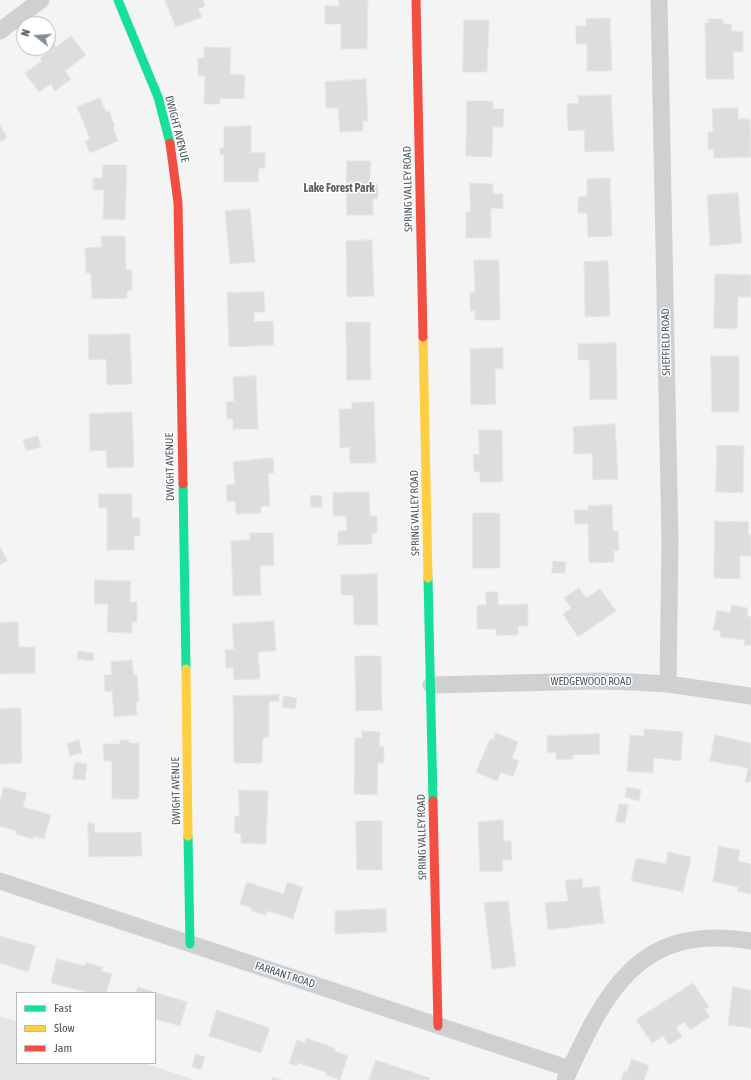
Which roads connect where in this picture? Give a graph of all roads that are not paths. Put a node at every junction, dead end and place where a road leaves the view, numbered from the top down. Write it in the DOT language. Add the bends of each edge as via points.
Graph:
graph roads {
  1 [pos="41,0"];
  2 [pos="118,0"];
  3 [pos="416,0"];
  4 [pos="659,0"];
  5 [pos="0,31"];
  6 [pos="668,684"];
  7 [pos="431,685"];
  8 [pos="751,696"];
  9 [pos="0,882"];
  10 [pos="751,941"];
  11 [pos="190,944"];
  12 [pos="438,1026"];
  13 [pos="568,1075"];
  1 -- 5 [label="street"];
  2 -- 11 [label="street, DWIGHT AVENUE" via="158,97 172,150 176,178"];
  3 -- 7 [label="street, SPRING VALLEY ROAD"];
  4 -- 6 [label="street, SHEFFIELD ROAD" via="670,541"];
  6 -- 7 [label="street, WEDGEWOOD ROAD" via="599,681"];
  6 -- 8 [label="street, WEDGEWOOD ROAD"];
  7 -- 12 [label="street, SPRING VALLEY ROAD"];
  9 -- 11 [label="street, FARRANT ROAD"];
  10 -- 13 [label="street" via="714,938 675,943 643,960 627,974 608,997"];
  11 -- 12 [label="street, FARRANT ROAD"];
  12 -- 13 [label="street, FARRANT ROAD"];
}
